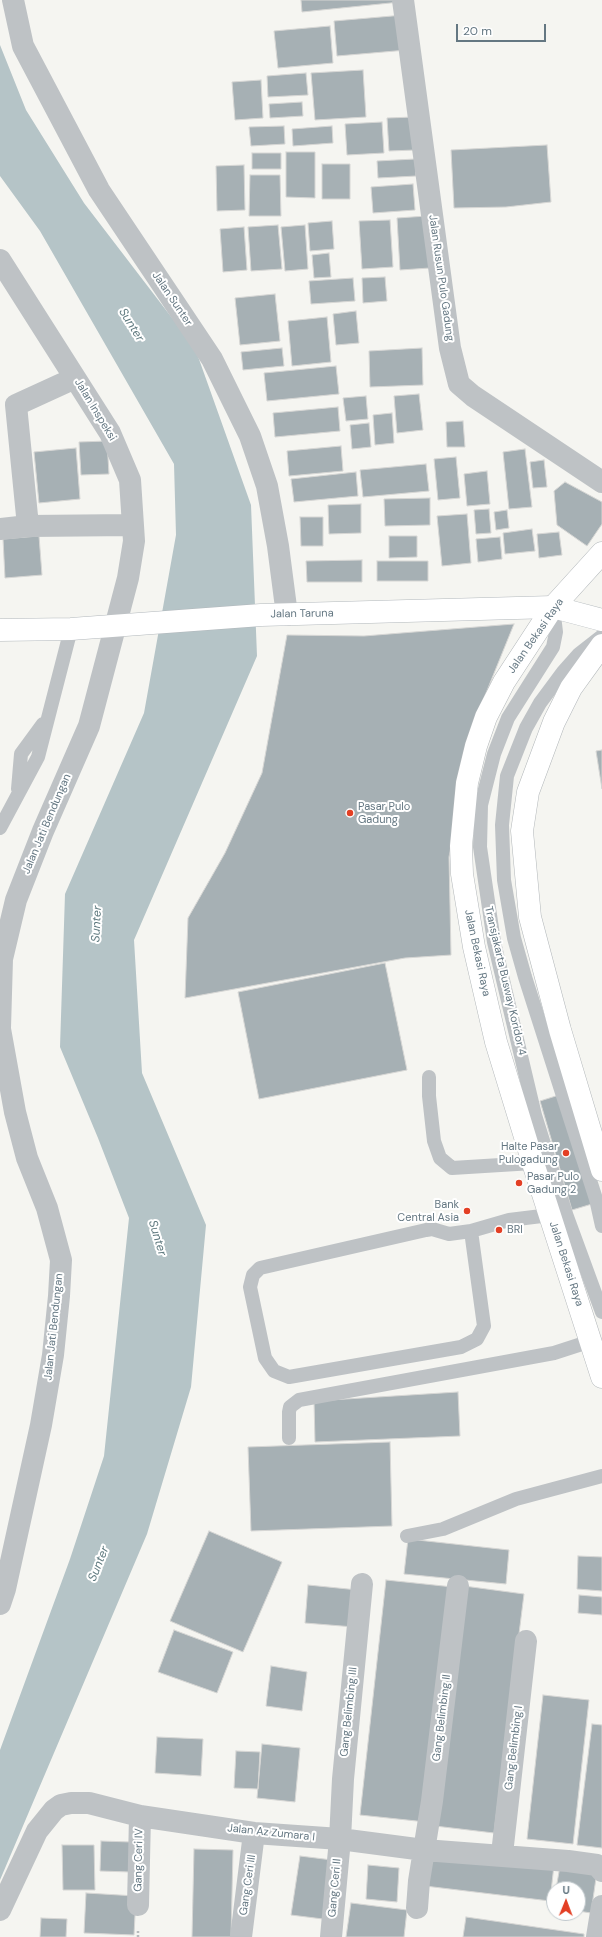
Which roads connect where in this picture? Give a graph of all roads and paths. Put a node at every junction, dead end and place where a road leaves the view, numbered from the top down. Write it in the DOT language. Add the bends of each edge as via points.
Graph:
graph roads {
  1 [pos="13,0"];
  2 [pos="403,0"];
  3 [pos="0,260"];
  4 [pos="75,378"];
  5 [pos="602,482"];
  6 [pos="133,525"];
  7 [pos="28,526"];
  8 [pos="0,529"];
  9 [pos="602,553"];
  10 [pos="553,607"];
  11 [pos="287,615"];
  12 [pos="602,620"];
  13 [pos="115,625"];
  14 [pos="71,629"];
  15 [pos="0,630"];
  16 [pos="602,635"];
  17 [pos="602,645"];
  18 [pos="0,828"];
  19 [pos="0,1029"];
  20 [pos="429,1077"];
  21 [pos="532,1162"];
  22 [pos="602,1170"];
  23 [pos="550,1215"];
  24 [pos="602,1226"];
  25 [pos="471,1231"];
  26 [pos="602,1312"];
  27 [pos="591,1341"];
  28 [pos="602,1377"];
  29 [pos="289,1438"];
  30 [pos="602,1476"];
  31 [pos="407,1536"];
  32 [pos="362,1584"];
  33 [pos="458,1586"];
  34 [pos="0,1604"];
  35 [pos="526,1641"];
  36 [pos="140,1816"];
  37 [pos="254,1833"];
  38 [pos="340,1839"];
  39 [pos="424,1850"];
  40 [pos="502,1854"];
  41 [pos="602,1871"];
  42 [pos="138,1905"];
  43 [pos="602,1906"];
  44 [pos="417,1908"];
  45 [pos="0,1910"];
  46 [pos="241,1937"];
  47 [pos="331,1937"];
  48 [pos="597,1937"];
  1 -- 11 [label="street, Jalan Sunter" via="23,46 99,190 212,359 250,436 267,486"];
  2 -- 5 [label="street, Jalan Rusun Pulo Gadung" via="450,348 459,384"];
  3 -- 4 [label="street, Jalan Inspeksi"];
  4 -- 6 [label="street, Jalan Inspeksi" via="110,433 130,480"];
  4 -- 7 [label="street" via="16,405"];
  6 -- 7 [label="street"];
  6 -- 13 [label="street, Jalan Inspeksi" via="134,541 128,578"];
  7 -- 8 [label="street"];
  9 -- 10 [label="main road, Jalan Bekasi Raya"];
  10 -- 11 [label="main road, Jalan Taruna"];
  10 -- 12 [label="main road, Jalan Taruna"];
  10 -- 21 [label="main road, Jalan Bekasi Raya" via="504,682 486,717 467,783 461,846 462,874 474,947 496,1042"];
  10 -- 26 [label="lane, Transjakarta Busway Koridor 4" via="556,632 553,647 508,718 494,754 481,805 480,847 494,942 535,1115 566,1214"];
  11 -- 13 [label="main road, Jalan Taruna"];
  13 -- 14 [label="main road, Jalan Taruna"];
  13 -- 19 [label="street, Jalan Jati Bendungan" via="89,726 16,900 2,958"];
  14 -- 15 [label="main road, Jalan Taruna"];
  14 -- 18 [label="lane" via="38,758"];
  16 -- 24 [label="lane, Transjakarta Busway Koridor 4" via="579,654 563,672 540,703 526,728 507,776 502,825 504,880 514,938 596,1199"];
  17 -- 22 [label="main road" via="571,688 554,722 528,792 522,830 530,917 560,1030"];
  19 -- 34 [label="street, Jalan Jati Bendungan" via="15,1112 27,1158 47,1208 61,1260 54,1348 41,1425"];
  20 -- 21 [label="lane" via="434,1141 440,1158 452,1168"];
  21 -- 23 [label="main road, Jalan Bekasi Raya"];
  23 -- 25 [label="lane" via="509,1220"];
  23 -- 27 [label="main road, Jalan Bekasi Raya"];
  25 -- 25 [label="lane" via="484,1326 477,1339 461,1347 289,1377 274,1371 265,1358 250,1287 253,1275 260,1268 426,1230 432,1229 449,1234"];
  27 -- 28 [label="main road, Jalan Bekasi Raya"];
  27 -- 29 [label="lane" via="554,1353 299,1400 290,1407"];
  30 -- 31 [label="lane" via="516,1500 443,1530"];
  32 -- 38 [label="street, Gang Belimbing III" via="343,1779"];
  33 -- 39 [label="street, Gang Belimbing II"];
  35 -- 40 [label="street, Gang Belimbing I"];
  36 -- 37 [label="street, Jalan Az Zumara I"];
  36 -- 42 [label="street, Gang Ceri IV"];
  36 -- 45 [label="street, Jalan Az Zumara I" via="89,1804 72,1803 54,1810 37,1831"];
  37 -- 38 [label="street, Jalan Az Zumara I"];
  37 -- 46 [label="street, Gang Ceri III"];
  38 -- 39 [label="street, Jalan Az Zumara I"];
  38 -- 47 [label="street, Gang Ceri II"];
  39 -- 40 [label="street, Jalan Az Zumara I"];
  39 -- 44 [label="street, Gang Belimbing II"];
  40 -- 41 [label="street, Jalan Az Zumara I" via="584,1863 597,1866"];
  43 -- 48 [label="street"];
}
